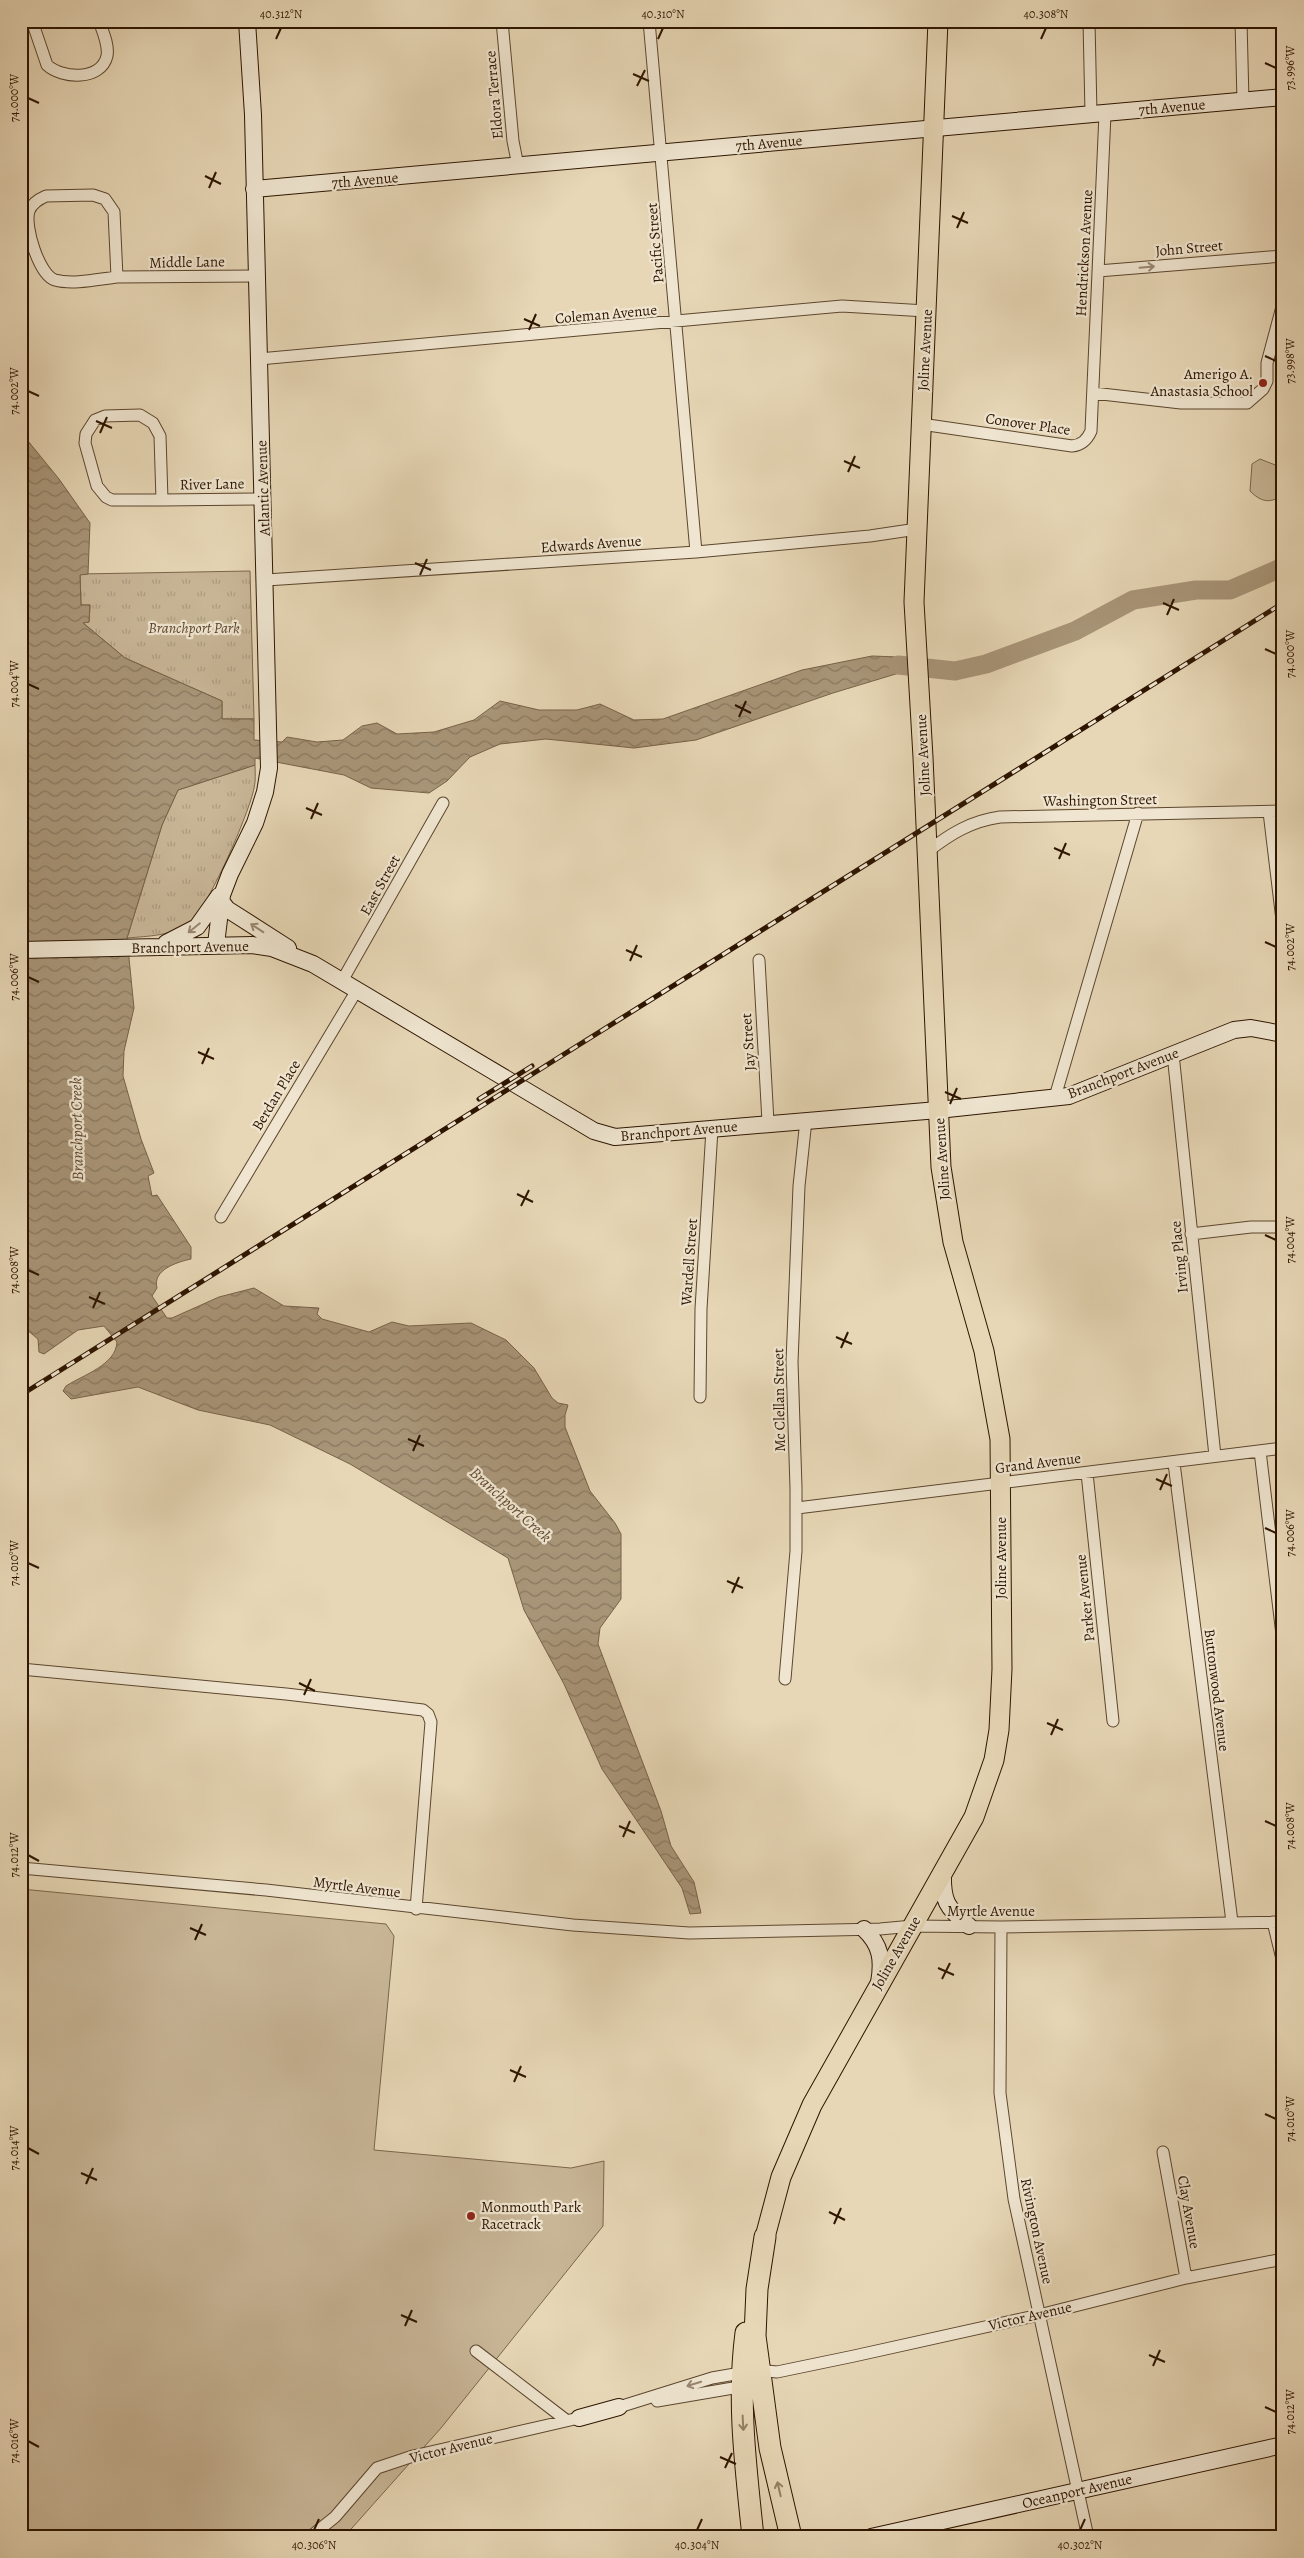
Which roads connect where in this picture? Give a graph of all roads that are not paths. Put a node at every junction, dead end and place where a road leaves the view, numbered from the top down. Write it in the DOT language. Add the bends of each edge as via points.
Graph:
graph roads {
  1 [pos="32,21"];
  2 [pos="99,21"];
  3 [pos="247,21"];
  4 [pos="502,21"];
  5 [pos="650,21"];
  6 [pos="938,21"];
  7 [pos="1089,21"];
  8 [pos="1240,21"];
  9 [pos="1283,98"];
  10 [pos="1243,101"];
  11 [pos="1098,114"];
  12 [pos="935,128"];
  13 [pos="661,153"];
  14 [pos="518,166"];
  15 [pos="254,189"];
  16 [pos="1283,256"];
  17 [pos="1098,271"];
  18 [pos="257,276"];
  19 [pos="118,277"];
  20 [pos="1283,304"];
  21 [pos="926,311"];
  22 [pos="677,322"];
  23 [pos="259,359"];
  24 [pos="1093,393"];
  25 [pos="921,424"];
  26 [pos="263,499"];
  27 [pos="162,500"];
  28 [pos="917,528"];
  29 [pos="696,552"];
  30 [pos="266,580"];
  31 [pos="443,803"];
  32 [pos="1269,812"];
  33 [pos="1283,812"];
  34 [pos="1138,813"];
  35 [pos="927,852"];
  36 [pos="230,874"];
  37 [pos="221,901"];
  38 [pos="1282,920"];
  39 [pos="216,944"];
  40 [pos="151,948"];
  41 [pos="21,950"];
  42 [pos="758,960"];
  43 [pos="312,964"];
  44 [pos="342,981"];
  45 [pos="357,990"];
  46 [pos="1283,1034"];
  47 [pos="1174,1054"];
  48 [pos="1055,1097"];
  49 [pos="938,1110"];
  50 [pos="806,1120"];
  51 [pos="768,1122"];
  52 [pos="712,1129"];
  53 [pos="221,1217"];
  54 [pos="1283,1227"];
  55 [pos="1191,1234"];
  56 [pos="700,1397"];
  57 [pos="1283,1448"];
  58 [pos="1260,1451"];
  59 [pos="1215,1456"];
  60 [pos="1174,1463"];
  61 [pos="1087,1473"];
  62 [pos="1001,1483"];
  63 [pos="797,1508"];
  64 [pos="1283,1643"];
  65 [pos="21,1669"];
  66 [pos="785,1679"];
  67 [pos="1113,1721"];
  68 [pos="21,1868"];
  69 [pos="943,1871"];
  70 [pos="416,1909"];
  71 [pos="1232,1922"];
  72 [pos="1278,1922"];
  73 [pos="913,1926"];
  74 [pos="969,1926"];
  75 [pos="1001,1927"];
  76 [pos="864,1929"];
  77 [pos="1283,1963"];
  78 [pos="879,1983"];
  79 [pos="1163,2152"];
  80 [pos="765,2237"];
  81 [pos="1283,2259"];
  82 [pos="1186,2278"];
  83 [pos="1039,2314"];
  84 [pos="476,2351"];
  85 [pos="756,2377"];
  86 [pos="618,2407"];
  87 [pos="573,2419"];
  88 [pos="1283,2445"];
  89 [pos="1078,2491"];
  90 [pos="310,2537"];
  91 [pos="753,2537"];
  92 [pos="791,2537"];
  93 [pos="871,2537"];
  94 [pos="1088,2537"];
  1 -- 2 [label="street" via="48,65 65,75 88,74 102,65 107,46"];
  3 -- 15 [label="street, Atlantic Avenue"];
  4 -- 14 [label="street, Eldora Terrace"];
  5 -- 13 [label="street, Pacific Street"];
  6 -- 12 [label="main road, Joline Avenue"];
  7 -- 11 [label="street, Hendrickson Avenue"];
  8 -- 10 [label="street"];
  9 -- 10 [label="street, 7th Avenue"];
  10 -- 11 [label="street, 7th Avenue"];
  11 -- 12 [label="street, 7th Avenue"];
  11 -- 17 [label="street, Hendrickson Avenue"];
  12 -- 13 [label="street, 7th Avenue"];
  12 -- 21 [label="main road, Joline Avenue"];
  13 -- 14 [label="street, 7th Avenue"];
  13 -- 22 [label="street, Pacific Street"];
  14 -- 15 [label="street, 7th Avenue"];
  15 -- 18 [label="street, Atlantic Avenue"];
  17 -- 16 [label="street, John Street, one-way"];
  17 -- 24 [label="street, Hendrickson Avenue"];
  18 -- 19 [label="street, Middle Lane"];
  18 -- 23 [label="street, Atlantic Avenue"];
  19 -- 19 [label="street, Middle Lane" via="63,281 44,272 28,222 34,204 46,196 93,195 105,199 114,212"];
  20 -- 24 [label="street" via="1267,363 1267,381 1255,398 1241,404 1181,403"];
  21 -- 22 [label="street, Coleman Avenue" via="842,306"];
  21 -- 25 [label="main road, Joline Avenue"];
  22 -- 23 [label="street, Coleman Avenue"];
  22 -- 29 [label="street, Pacific Street"];
  23 -- 26 [label="street, Atlantic Avenue"];
  24 -- 25 [label="street, Conover Place" via="1091,431 1088,438 1076,445"];
  25 -- 28 [label="main road, Joline Avenue"];
  26 -- 27 [label="street, River Lane"];
  26 -- 30 [label="street, Atlantic Avenue"];
  27 -- 27 [label="street, River Lane" via="118,501 106,498 99,491 85,443 86,434 95,420 105,416 140,415 153,423 160,436"];
  28 -- 29 [label="street, Edwards Avenue" via="870,536"];
  28 -- 35 [label="main road, Joline Avenue" via="914,602"];
  29 -- 30 [label="street, Edwards Avenue"];
  30 -- 36 [label="street, Atlantic Avenue" via="269,764 265,792 255,823"];
  31 -- 44 [label="street, East Street"];
  32 -- 33 [label="street, Washington Street"];
  32 -- 34 [label="street, Washington Street"];
  32 -- 38 [label="street"];
  34 -- 35 [label="street, Washington Street" via="982,820 947,837"];
  34 -- 48 [label="street"];
  35 -- 49 [label="main road, Joline Avenue"];
  36 -- 37 [label="street, Atlantic Avenue"];
  36 -- 40 [label="street, one-way" via="198,926 175,940"];
  37 -- 39 [label="street, Atlantic Avenue"];
  43 -- 37 [label="street, one-way"];
  39 -- 40 [label="street, Branchport Avenue"];
  39 -- 43 [label="street, Branchport Avenue" via="272,948"];
  40 -- 41 [label="street, Branchport Avenue"];
  42 -- 51 [label="street, Jay Street"];
  43 -- 44 [label="street, Branchport Avenue"];
  44 -- 45 [label="street, Branchport Avenue"];
  45 -- 52 [label="street, Branchport Avenue" via="606,1136"];
  45 -- 53 [label="street, Berdan Place"];
  46 -- 47 [label="street, Branchport Avenue" via="1241,1028"];
  47 -- 48 [label="street, Branchport Avenue" via="1108,1082 1069,1096"];
  47 -- 55 [label="street, Irving Place"];
  48 -- 49 [label="street, Branchport Avenue"];
  49 -- 50 [label="street, Branchport Avenue"];
  49 -- 62 [label="main road, Joline Avenue" via="946,1208 992,1387 1000,1439"];
  50 -- 51 [label="street, Branchport Avenue"];
  50 -- 63 [label="street, Mc Clellan Street" via="799,1186 792,1362"];
  51 -- 52 [label="street, Branchport Avenue"];
  52 -- 56 [label="street, Wardell Street" via="701,1309"];
  54 -- 55 [label="street"];
  55 -- 59 [label="street, Irving Place"];
  57 -- 58 [label="street, Grand Avenue"];
  58 -- 59 [label="street, Grand Avenue"];
  58 -- 64 [label="street"];
  59 -- 60 [label="street, Grand Avenue"];
  60 -- 61 [label="street, Grand Avenue"];
  60 -- 71 [label="street, Buttonwood Avenue"];
  61 -- 62 [label="street, Grand Avenue"];
  61 -- 67 [label="street, Parker Avenue"];
  62 -- 63 [label="street, Grand Avenue"];
  62 -- 69 [label="main road, Joline Avenue" via="1002,1669 999,1730 984,1793"];
  63 -- 66 [label="street, Mc Clellan Street"];
  65 -- 70 [label="street" via="423,1710 431,1722"];
  68 -- 70 [label="street, Myrtle Avenue" via="266,1890"];
  69 -- 73 [label="main road, Joline Avenue"];
  69 -- 74 [label="street" via="944,1899 951,1911"];
  70 -- 76 [label="street, Myrtle Avenue" via="572,1925 698,1933"];
  71 -- 72 [label="street, Myrtle Avenue"];
  71 -- 75 [label="street, Myrtle Avenue"];
  72 -- 77 [label="street"];
  73 -- 74 [label="street, Myrtle Avenue"];
  73 -- 76 [label="street, Myrtle Avenue"];
  73 -- 78 [label="main road, Joline Avenue"];
  74 -- 75 [label="street, Myrtle Avenue"];
  75 -- 83 [label="street, Rivington Avenue" via="1000,2087 1003,2128 1014,2200"];
  76 -- 78 [label="street" via="880,1950"];
  78 -- 80 [label="main road, Joline Avenue" via="796,2139 781,2177"];
  79 -- 82 [label="street, Clay Avenue"];
  80 -- 85 [label="highway" via="757,2295"];
  81 -- 82 [label="street, Victor Avenue"];
  82 -- 83 [label="street, Victor Avenue"];
  83 -- 85 [label="street, Victor Avenue"];
  83 -- 89 [label="street, Rivington Avenue"];
  84 -- 87 [label="street"];
  85 -- 86 [label="street, Victor Avenue" via="712,2378"];
  85 -- 91 [label="highway, one-way" via="745,2457"];
  92 -- 85 [label="highway, one-way" via="777,2485"];
  86 -- 87 [label="street, Victor Avenue"];
  87 -- 90 [label="street, Victor Avenue" via="413,2456 377,2468 335,2517"];
  88 -- 89 [label="street, Oceanport Avenue"];
  89 -- 93 [label="street, Oceanport Avenue"];
  89 -- 94 [label="street, Rivington Avenue"];
}
